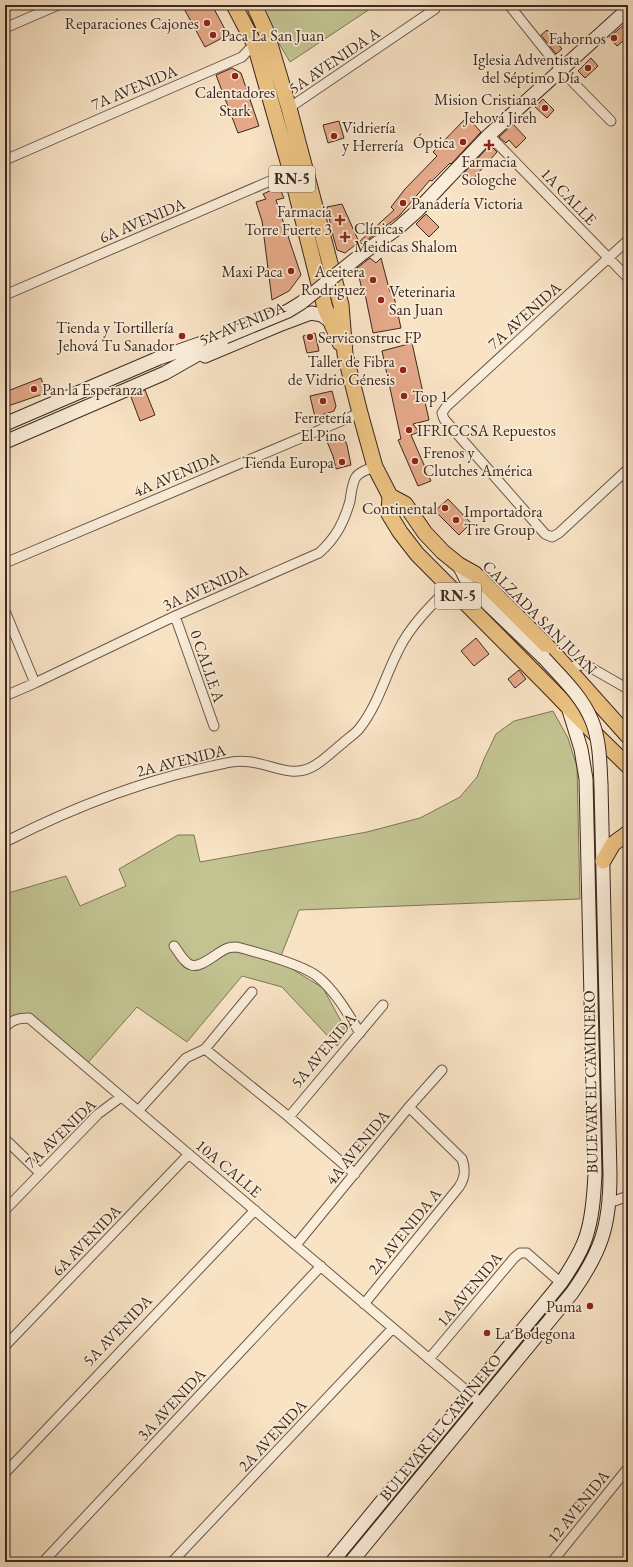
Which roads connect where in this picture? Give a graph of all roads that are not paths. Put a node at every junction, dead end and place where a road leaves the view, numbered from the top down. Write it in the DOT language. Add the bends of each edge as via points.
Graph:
graph roads {
  1 [pos="58,5"];
  2 [pos="234,5"];
  3 [pos="254,5"];
  4 [pos="509,5"];
  5 [pos="435,9"];
  6 [pos="628,9"];
  7 [pos="5,28"];
  8 [pos="266,30"];
  9 [pos="255,44"];
  10 [pos="561,70"];
  11 [pos="289,108"];
  12 [pos="611,121"];
  13 [pos="489,135"];
  14 [pos="5,160"];
  15 [pos="290,172"];
  16 [pos="628,240"];
  17 [pos="609,258"];
  18 [pos="317,278"];
  19 [pos="628,278"];
  20 [pos="5,295"];
  21 [pos="331,322"];
  22 [pos="221,339"];
  23 [pos="345,354"];
  24 [pos="159,358"];
  25 [pos="165,373"];
  26 [pos="360,413"];
  27 [pos="5,424"];
  28 [pos="5,442"];
  29 [pos="375,467"];
  30 [pos="628,469"];
  31 [pos="390,496"];
  32 [pos="5,563"];
  33 [pos="459,565"];
  34 [pos="449,587"];
  35 [pos="5,611"];
  36 [pos="175,616"];
  37 [pos="570,671"];
  38 [pos="35,683"];
  39 [pos="549,687"];
  40 [pos="628,690"];
  41 [pos="5,696"];
  42 [pos="568,707"];
  43 [pos="214,726"];
  44 [pos="628,736"];
  45 [pos="628,766"];
  46 [pos="628,833"];
  47 [pos="5,842"];
  48 [pos="603,861"];
  49 [pos="174,946"];
  50 [pos="252,992"];
  51 [pos="383,1005"];
  52 [pos="5,1027"];
  53 [pos="360,1033"];
  54 [pos="205,1049"];
  55 [pos="442,1070"];
  56 [pos="121,1098"];
  57 [pos="409,1107"];
  58 [pos="138,1111"];
  59 [pos="289,1117"];
  60 [pos="5,1139"];
  61 [pos="188,1154"];
  62 [pos="40,1173"];
  63 [pos="355,1174"];
  64 [pos="628,1196"];
  65 [pos="609,1203"];
  66 [pos="592,1205"];
  67 [pos="5,1210"];
  68 [pos="255,1210"];
  69 [pos="296,1245"];
  70 [pos="321,1266"];
  71 [pos="561,1283"];
  72 [pos="364,1304"];
  73 [pos="393,1328"];
  74 [pos="5,1346"];
  75 [pos="427,1356"];
  76 [pos="470,1394"];
  77 [pos="481,1403"];
  78 [pos="420,1455"];
  79 [pos="430,1465"];
  80 [pos="628,1468"];
  81 [pos="5,1473"];
  82 [pos="43,1562"];
  83 [pos="172,1562"];
  84 [pos="332,1562"];
  85 [pos="351,1562"];
  86 [pos="552,1562"];
  1 -- 7 [label="street"];
  2 -- 9 [label="main road, RN-5"];
  3 -- 8 [label="main road, RN-5"];
  4 -- 10 [label="street"];
  5 -- 11 [label="street, 5A AVENIDA A"];
  6 -- 10 [label="main road, 5A AVENIDA"];
  8 -- 9 [label="street, 7A AVENIDA"];
  8 -- 11 [label="main road, RN-5"];
  9 -- 14 [label="street, 7A AVENIDA" via="242,57"];
  9 -- 15 [label="main road, RN-5"];
  10 -- 12 [label="street"];
  10 -- 13 [label="main road, 5A AVENIDA"];
  11 -- 23 [label="main road, RN-5" via="341,305"];
  13 -- 17 [label="street, 1A CALLE"];
  13 -- 22 [label="main road, 5A AVENIDA, bridge" via="416,212 312,296 288,312"];
  15 -- 18 [label="main road, RN-5"];
  15 -- 20 [label="street, 6A AVENIDA"];
  16 -- 17 [label="street, 7A AVENIDA"];
  17 -- 19 [label="street, 1A CALLE"];
  17 -- 30 [label="street, 7A AVENIDA" via="442,413 444,419 545,534 552,537"];
  18 -- 21 [label="main road, RN-5"];
  18 -- 24 [label="main road, 5A AVENIDA" via="307,293 277,312"];
  21 -- 23 [label="main road, RN-5"];
  21 -- 25 [label="main road, 5A AVENIDA" via="322,315 311,313"];
  22 -- 24 [label="main road, 5A AVENIDA"];
  22 -- 25 [label="main road, 5A AVENIDA"];
  23 -- 26 [label="main road, RN-5"];
  24 -- 27 [label="main road, 5A AVENIDA"];
  25 -- 28 [label="main road, 5A AVENIDA"];
  26 -- 29 [label="main road, RN-5"];
  26 -- 32 [label="street, 4A AVENIDA"];
  29 -- 31 [label="main road, RN-5"];
  29 -- 36 [label="street, 3A AVENIDA" via="356,477 341,527 319,553"];
  31 -- 33 [label="main road, CALZADA SAN JUAN / RN-5" via="405,504 425,533"];
  31 -- 34 [label="main road, RN-5" via="389,514 400,532"];
  33 -- 37 [label="main road, CALZADA SAN JUAN / RN-5" via="475,574"];
  33 -- 48 [label="main road, BULEVAR EL CAMINERO, bridge" via="472,587 573,690 593,722 598,741"];
  34 -- 39 [label="main road, RN-5"];
  34 -- 47 [label="street, 2A AVENIDA" via="425,612 404,640 374,705 359,729 317,765 290,772 239,761 169,775 90,803"];
  35 -- 38 [label="street"];
  36 -- 38 [label="street, 3A AVENIDA"];
  36 -- 43 [label="street, 0 CALLE A"];
  37 -- 39 [label="main road"];
  37 -- 40 [label="street" via="580,665 588,666"];
  37 -- 44 [label="main road, CALZADA SAN JUAN / RN-5"];
  38 -- 41 [label="street, 3A AVENIDA"];
  39 -- 42 [label="main road, RN-5"];
  42 -- 45 [label="main road, RN-5"];
  42 -- 66 [label="main road, BULEVAR EL CAMINERO" via="582,749 586,778 595,1174"];
  46 -- 48 [label="main road" via="613,844"];
  48 -- 65 [label="main road, BULEVAR EL CAMINERO"];
  49 -- 53 [label="street" via="192,966 200,965 224,950 238,947 301,967 317,975 327,985"];
  50 -- 54 [label="street"];
  51 -- 53 [label="street, 5A AVENIDA"];
  52 -- 56 [label="street, 10A CALLE" via="11,1021 29,1018"];
  53 -- 59 [label="street, 5A AVENIDA"];
  54 -- 58 [label="street" via="186,1058"];
  54 -- 59 [label="street"];
  55 -- 57 [label="street, 4A AVENIDA"];
  56 -- 58 [label="street, 10A CALLE"];
  56 -- 62 [label="street, 7A AVENIDA" via="98,1114"];
  57 -- 63 [label="street, 4A AVENIDA"];
  57 -- 72 [label="street, 2A AVENIDA A" via="462,1159 464,1176 459,1187"];
  58 -- 61 [label="street, 10A CALLE"];
  59 -- 63 [label="street"];
  60 -- 62 [label="street"];
  61 -- 68 [label="street, 10A CALLE"];
  61 -- 74 [label="street, 6A AVENIDA"];
  62 -- 67 [label="street, 7A AVENIDA"];
  63 -- 69 [label="street, 4A AVENIDA"];
  64 -- 65 [label="street"];
  65 -- 66 [label="main road"];
  65 -- 77 [label="main road, BULEVAR EL CAMINERO" via="603,1236 588,1270"];
  66 -- 71 [label="main road, BULEVAR EL CAMINERO" via="588,1232 574,1263"];
  68 -- 69 [label="street, 10A CALLE"];
  68 -- 81 [label="street, 5A AVENIDA"];
  69 -- 70 [label="street, 10A CALLE"];
  70 -- 72 [label="street, 10A CALLE"];
  70 -- 82 [label="street, 3A AVENIDA"];
  71 -- 75 [label="street, 1A AVENIDA" via="527,1253 520,1253 438,1348"];
  71 -- 76 [label="main road, BULEVAR EL CAMINERO"];
  72 -- 73 [label="street, 10A CALLE"];
  73 -- 75 [label="street, 10A CALLE"];
  73 -- 83 [label="street, 2A AVENIDA"];
  75 -- 76 [label="street"];
  76 -- 77 [label="street"];
  76 -- 78 [label="main road, BULEVAR EL CAMINERO"];
  77 -- 79 [label="main road, BULEVAR EL CAMINERO"];
  78 -- 79 [label="main road"];
  78 -- 84 [label="main road, BULEVAR EL CAMINERO"];
  79 -- 85 [label="main road, BULEVAR EL CAMINERO"];
  80 -- 86 [label="street, 12 AVENIDA"];
}
